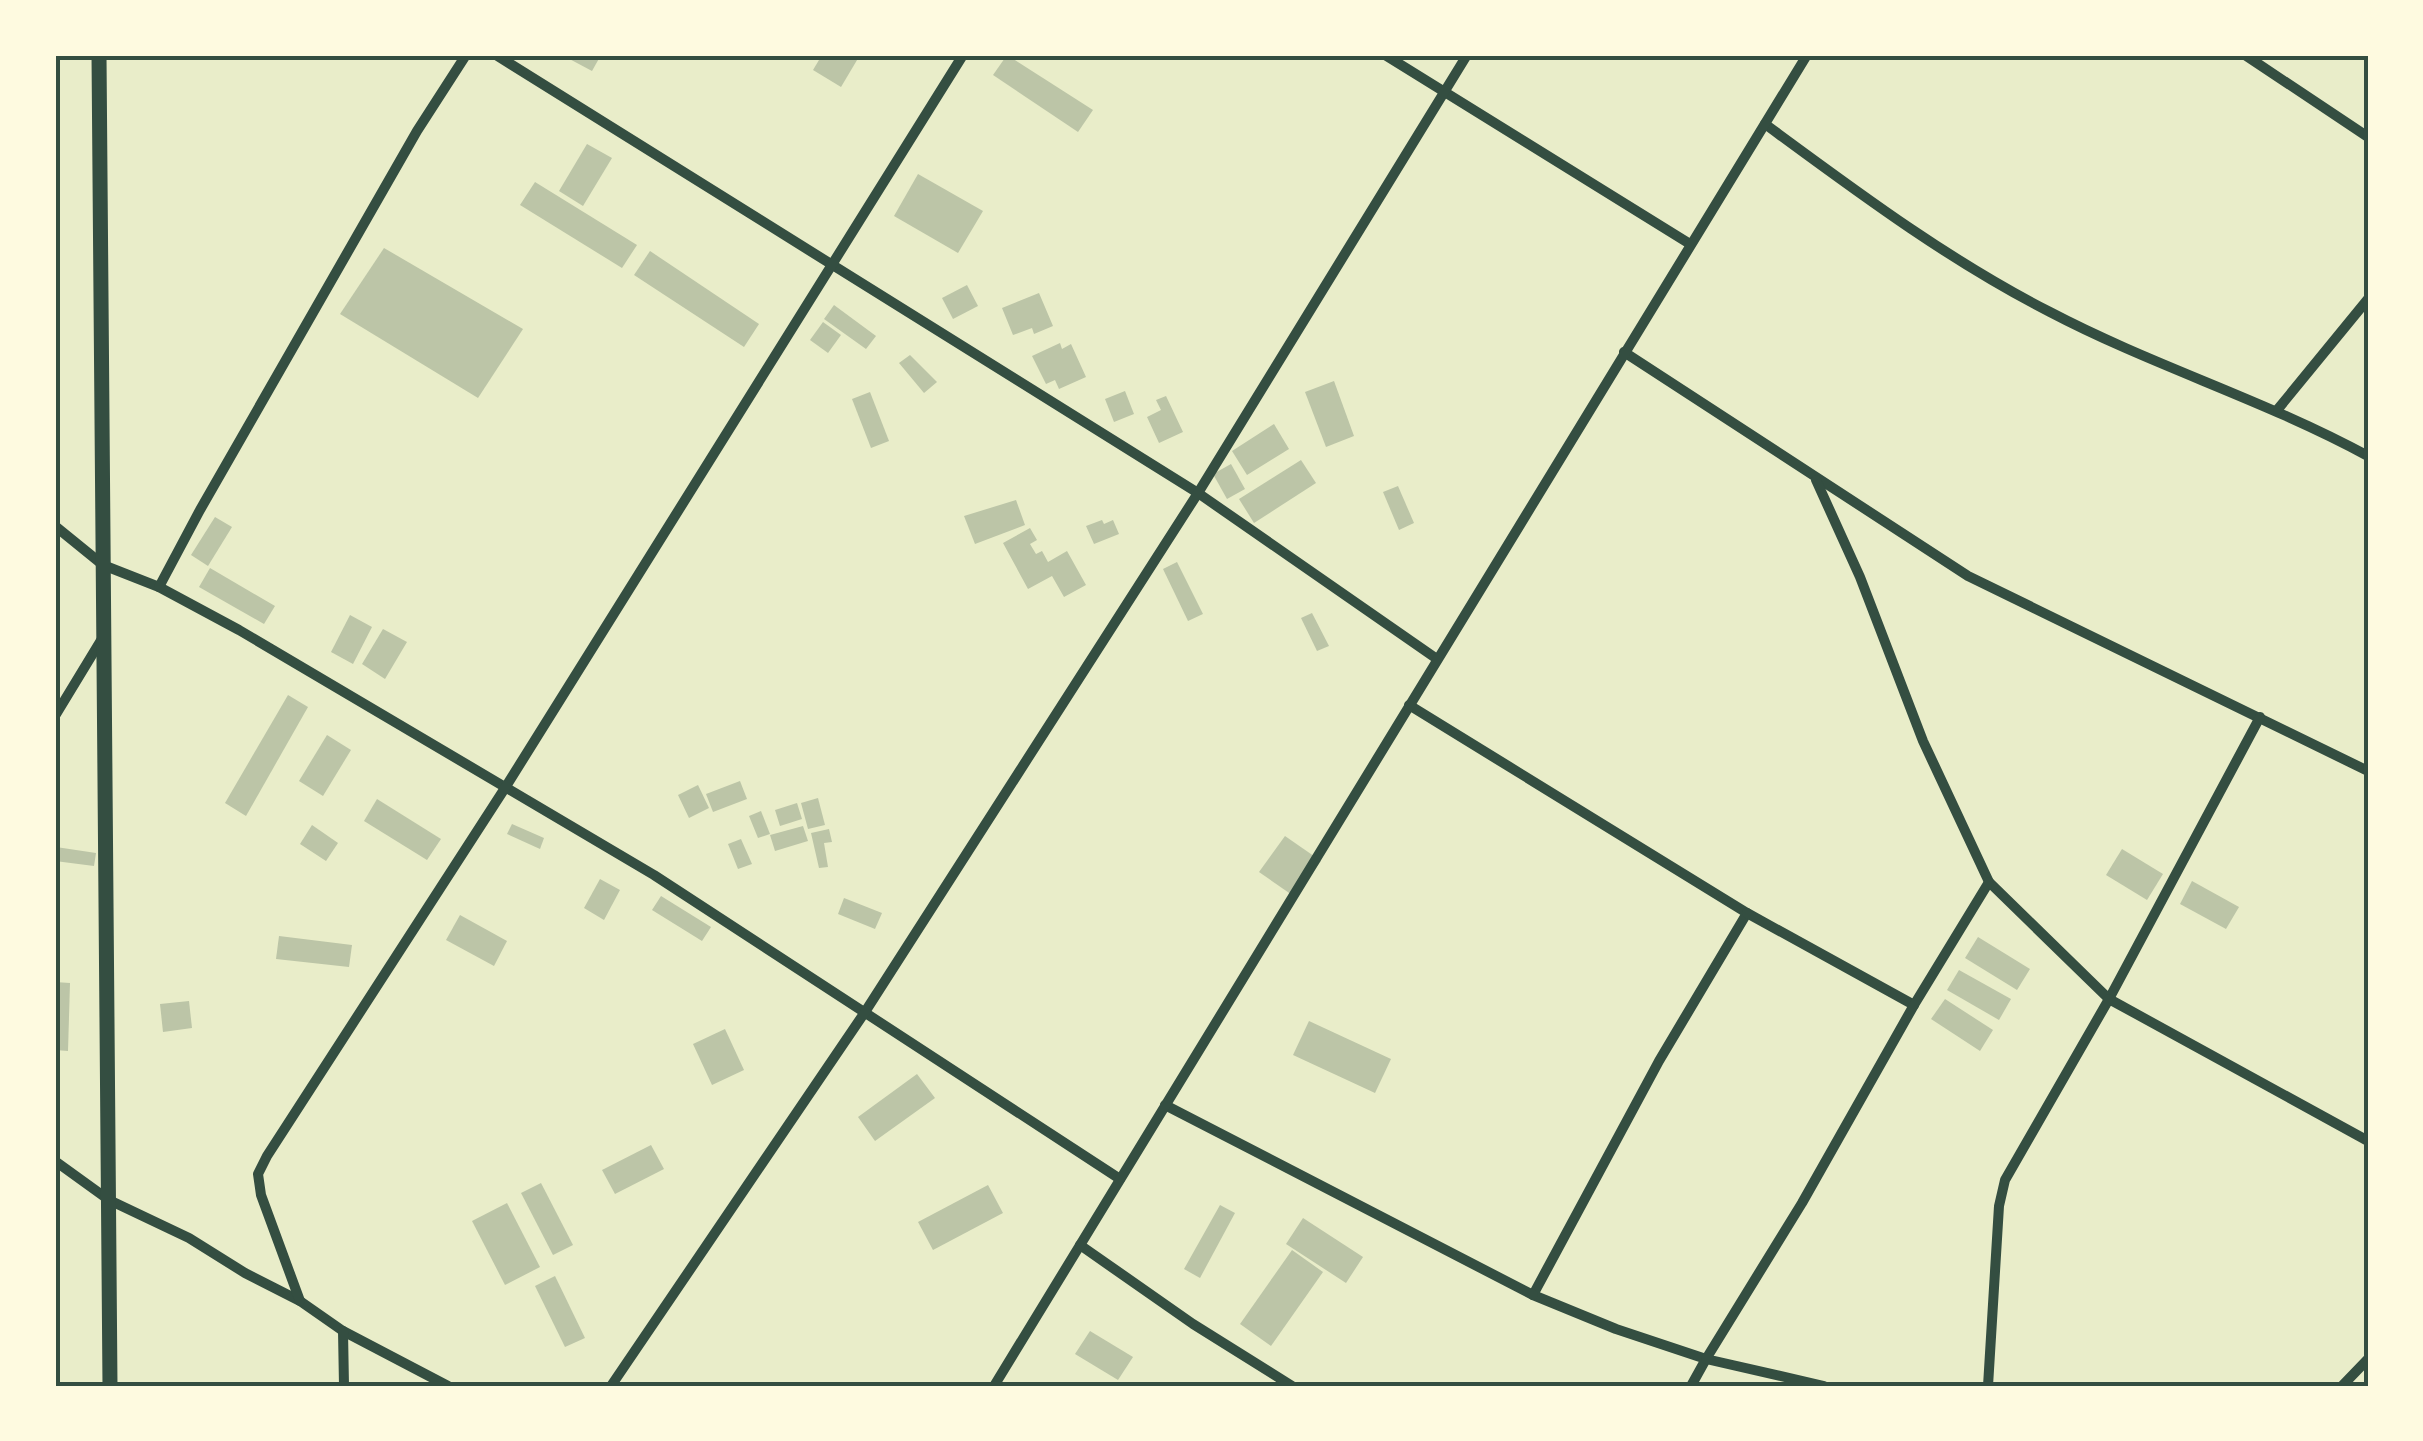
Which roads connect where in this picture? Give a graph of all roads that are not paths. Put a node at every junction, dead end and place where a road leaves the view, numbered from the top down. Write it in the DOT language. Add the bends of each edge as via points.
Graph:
graph roads {
  1 [pos="99,55"];
  2 [pos="466,55"];
  3 [pos="496,55"];
  4 [pos="963,55"];
  5 [pos="1385,55"];
  6 [pos="1467,55"];
  7 [pos="1807,55"];
  8 [pos="2245,55"];
  9 [pos="1445,93"];
  10 [pos="1764,124"];
  11 [pos="2368,137"];
  12 [pos="1690,244"];
  13 [pos="830,264"];
  14 [pos="2368,300"];
  15 [pos="1624,352"];
  16 [pos="2278,410"];
  17 [pos="2368,456"];
  18 [pos="1816,480"];
  19 [pos="1198,493"];
  20 [pos="55,526"];
  21 [pos="103,565"];
  22 [pos="159,587"];
  23 [pos="104,636"];
  24 [pos="1437,659"];
  25 [pos="1409,705"];
  26 [pos="55,716"];
  27 [pos="2260,716"];
  28 [pos="2368,771"];
  29 [pos="505,788"];
  30 [pos="1989,882"];
  31 [pos="1748,913"];
  32 [pos="2109,1000"];
  33 [pos="1914,1005"];
  34 [pos="865,1012"];
  35 [pos="1165,1105"];
  36 [pos="2368,1141"];
  37 [pos="55,1161"];
  38 [pos="1120,1179"];
  39 [pos="108,1200"];
  40 [pos="1080,1245"];
  41 [pos="1533,1295"];
  42 [pos="300,1300"];
  43 [pos="343,1330"];
  44 [pos="1706,1359"];
  45 [pos="2368,1359"];
  46 [pos="110,1386"];
  47 [pos="344,1386"];
  48 [pos="448,1386"];
  49 [pos="611,1386"];
  50 [pos="994,1386"];
  51 [pos="1292,1386"];
  52 [pos="1691,1386"];
  53 [pos="1824,1386"];
  54 [pos="1988,1386"];
  55 [pos="2342,1386"];
  1 -- 21 [label="main road"];
  2 -- 22 [label="street"];
  3 -- 13 [label="street"];
  4 -- 13 [label="street"];
  5 -- 9 [label="street"];
  6 -- 9 [label="street"];
  7 -- 10 [label="street"];
  8 -- 11 [label="street"];
  9 -- 12 [label="street"];
  9 -- 19 [label="street"];
  10 -- 12 [label="street"];
  10 -- 16 [label="street" via="1874,205 2050,312"];
  12 -- 15 [label="street"];
  13 -- 19 [label="street"];
  13 -- 29 [label="street"];
  14 -- 16 [label="street"];
  15 -- 18 [label="street"];
  15 -- 24 [label="street"];
  16 -- 17 [label="street"];
  18 -- 27 [label="street" via="1968,576"];
  18 -- 30 [label="street"];
  19 -- 24 [label="street"];
  19 -- 34 [label="street"];
  20 -- 21 [label="street"];
  21 -- 22 [label="street"];
  21 -- 23 [label="main road"];
  22 -- 29 [label="street"];
  23 -- 26 [label="street"];
  23 -- 39 [label="main road"];
  24 -- 25 [label="street"];
  25 -- 31 [label="street"];
  25 -- 35 [label="street"];
  27 -- 28 [label="street"];
  27 -- 32 [label="street"];
  29 -- 34 [label="street"];
  29 -- 42 [label="street" via="258,1174"];
  30 -- 32 [label="street"];
  30 -- 33 [label="street"];
  31 -- 33 [label="street"];
  31 -- 41 [label="street"];
  32 -- 36 [label="street"];
  32 -- 54 [label="street" via="2005,1180"];
  33 -- 44 [label="street"];
  34 -- 38 [label="street"];
  34 -- 49 [label="street"];
  35 -- 38 [label="street"];
  35 -- 41 [label="street"];
  37 -- 39 [label="street"];
  38 -- 40 [label="street"];
  39 -- 42 [label="street"];
  39 -- 46 [label="main road"];
  40 -- 50 [label="street"];
  40 -- 51 [label="street"];
  41 -- 44 [label="street"];
  42 -- 43 [label="street"];
  43 -- 47 [label="street"];
  43 -- 48 [label="street"];
  44 -- 52 [label="street"];
  44 -- 53 [label="street"];
  45 -- 55 [label="street"];
}
